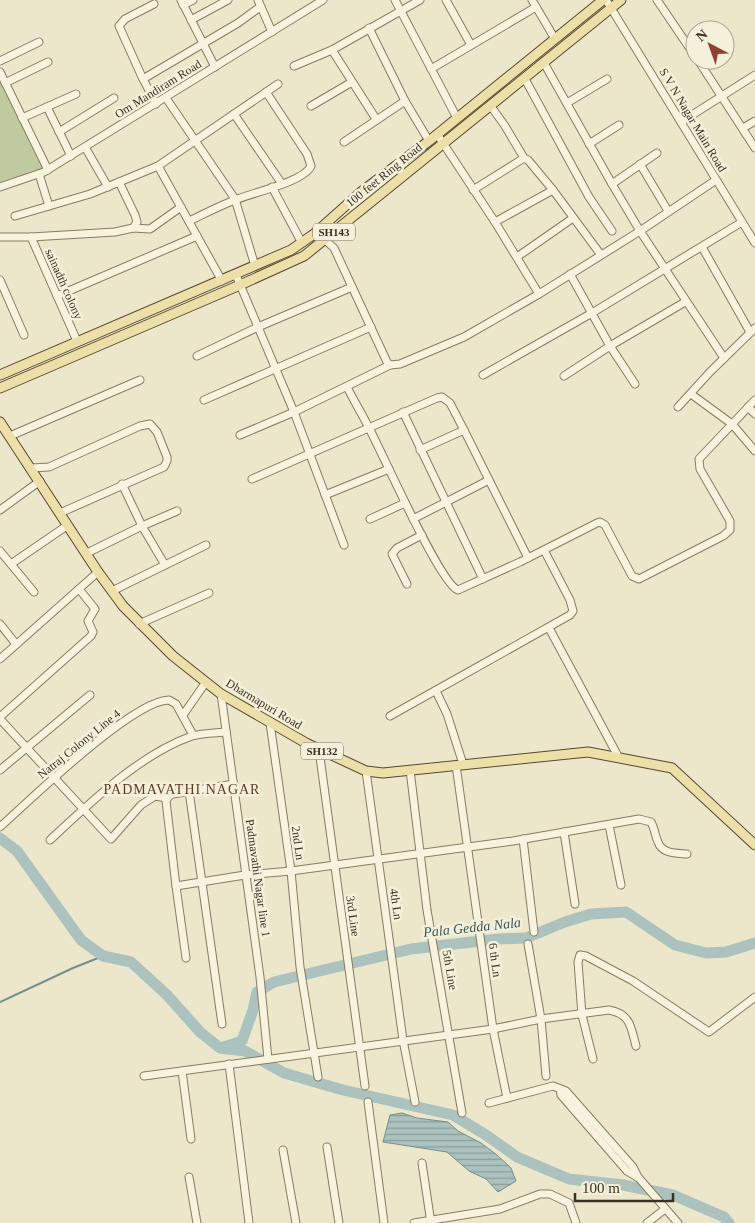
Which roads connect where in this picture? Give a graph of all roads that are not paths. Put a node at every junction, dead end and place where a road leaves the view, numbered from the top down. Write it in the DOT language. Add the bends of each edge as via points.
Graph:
graph roads {
  1 [pos="193,0"];
  2 [pos="228,0"];
  3 [pos="323,0"];
  4 [pos="395,0"];
  5 [pos="420,0"];
  6 [pos="446,0"];
  7 [pos="602,0"];
  8 [pos="621,0"];
  9 [pos="657,0"];
  10 [pos="182,2"];
  11 [pos="259,3"];
  12 [pos="534,3"];
  13 [pos="154,4"];
  14 [pos="609,4"];
  15 [pos="400,12"];
  16 [pos="191,20"];
  17 [pos="368,28"];
  18 [pos="272,32"];
  19 [pos="555,38"];
  20 [pos="685,41"];
  21 [pos="38,42"];
  22 [pos="203,43"];
  23 [pos="471,45"];
  24 [pos="332,50"];
  25 [pos="0,62"];
  26 [pos="48,62"];
  27 [pos="544,63"];
  28 [pos="294,66"];
  29 [pos="215,67"];
  30 [pos="431,69"];
  31 [pos="705,70"];
  32 [pos="0,72"];
  33 [pos="755,75"];
  34 [pos="525,79"];
  35 [pos="607,79"];
  36 [pos="143,80"];
  37 [pos="352,82"];
  38 [pos="5,83"];
  39 [pos="278,84"];
  40 [pos="266,92"];
  41 [pos="76,94"];
  42 [pos="722,95"];
  43 [pos="114,98"];
  44 [pos="166,98"];
  45 [pos="405,101"];
  46 [pos="567,103"];
  47 [pos="156,104"];
  48 [pos="490,105"];
  49 [pos="311,106"];
  50 [pos="47,107"];
  51 [pos="234,114"];
  52 [pos="22,118"];
  53 [pos="457,118"];
  54 [pos="376,119"];
  55 [pos="755,120"];
  56 [pos="681,122"];
  57 [pos="619,125"];
  58 [pos="743,128"];
  59 [pos="59,132"];
  60 [pos="437,134"];
  61 [pos="194,140"];
  62 [pos="428,140"];
  63 [pos="344,142"];
  64 [pos="442,144"];
  65 [pos="589,144"];
  66 [pos="85,147"];
  67 [pos="755,148"];
  68 [pos="657,153"];
  69 [pos="71,156"];
  70 [pos="524,158"];
  71 [pos="640,164"];
  72 [pos="158,166"];
  73 [pos="48,170"];
  74 [pos="39,174"];
  75 [pos="716,180"];
  76 [pos="119,182"];
  77 [pos="282,184"];
  78 [pos="612,184"];
  79 [pos="0,187"];
  80 [pos="108,187"];
  81 [pos="272,187"];
  82 [pos="473,190"];
  83 [pos="553,190"];
  84 [pos="235,200"];
  85 [pos="50,206"];
  86 [pos="181,207"];
  87 [pos="668,211"];
  88 [pos="15,216"];
  89 [pos="573,218"];
  90 [pos="189,221"];
  91 [pos="495,222"];
  92 [pos="742,222"];
  93 [pos="133,228"];
  94 [pos="640,230"];
  95 [pos="612,231"];
  96 [pos="197,236"];
  97 [pos="0,237"];
  98 [pos="31,237"];
  99 [pos="325,240"];
  100 [pos="302,243"];
  101 [pos="755,243"];
  102 [pos="702,247"];
  103 [pos="601,255"];
  104 [pos="517,257"];
  105 [pos="255,266"];
  106 [pos="665,269"];
  107 [pos="570,274"];
  108 [pos="236,275"];
  109 [pos="0,280"];
  110 [pos="222,281"];
  111 [pos="240,285"];
  112 [pos="352,288"];
  113 [pos="539,294"];
  114 [pos="57,296"];
  115 [pos="685,302"];
  116 [pos="592,313"];
  117 [pos="258,327"];
  118 [pos="371,327"];
  119 [pos="753,330"];
  120 [pos="24,334"];
  121 [pos="77,341"];
  122 [pos="610,346"];
  123 [pos="197,356"];
  124 [pos="724,358"];
  125 [pos="390,365"];
  126 [pos="276,369"];
  127 [pos="0,375"];
  128 [pos="483,375"];
  129 [pos="564,376"];
  130 [pos="140,380"];
  131 [pos="634,384"];
  132 [pos="347,387"];
  133 [pos="0,388"];
  134 [pos="691,394"];
  135 [pos="204,400"];
  136 [pos="755,400"];
  137 [pos="678,407"];
  138 [pos="748,407"];
  139 [pos="294,412"];
  140 [pos="403,412"];
  141 [pos="755,414"];
  142 [pos="0,422"];
  143 [pos="732,424"];
  144 [pos="369,428"];
  145 [pos="464,430"];
  146 [pos="240,435"];
  147 [pos="10,436"];
  148 [pos="420,450"];
  149 [pos="755,451"];
  150 [pos="309,452"];
  151 [pos="31,468"];
  152 [pos="389,469"];
  153 [pos="252,479"];
  154 [pos="488,480"];
  155 [pos="40,481"];
  156 [pos="122,484"];
  157 [pos="325,495"];
  158 [pos="405,503"];
  159 [pos="446,503"];
  160 [pos="0,510"];
  161 [pos="177,511"];
  162 [pos="60,513"];
  163 [pos="413,518"];
  164 [pos="370,520"];
  165 [pos="68,525"];
  166 [pos="142,526"];
  167 [pos="422,536"];
  168 [pos="206,545"];
  169 [pos="344,545"];
  170 [pos="544,550"];
  171 [pos="0,551"];
  172 [pos="87,553"];
  173 [pos="528,558"];
  174 [pos="11,564"];
  175 [pos="165,565"];
  176 [pos="98,572"];
  177 [pos="483,579"];
  178 [pos="407,584"];
  179 [pos="79,589"];
  180 [pos="112,591"];
  181 [pos="34,592"];
  182 [pos="209,593"];
  183 [pos="0,624"];
  184 [pos="139,624"];
  185 [pos="548,628"];
  186 [pos="16,644"];
  187 [pos="0,658"];
  188 [pos="206,682"];
  189 [pos="436,691"];
  190 [pos="220,694"];
  191 [pos="90,695"];
  192 [pos="183,715"];
  193 [pos="390,716"];
  194 [pos="0,718"];
  195 [pos="270,723"];
  196 [pos="226,732"];
  197 [pos="193,735"];
  198 [pos="26,747"];
  199 [pos="319,750"];
  200 [pos="619,758"];
  201 [pos="460,765"];
  202 [pos="0,770"];
  203 [pos="410,770"];
  204 [pos="366,771"];
  205 [pos="54,778"];
  206 [pos="234,784"];
  207 [pos="189,791"];
  208 [pos="167,798"];
  209 [pos="83,809"];
  210 [pos="609,825"];
  211 [pos="0,827"];
  212 [pos="564,832"];
  213 [pos="524,839"];
  214 [pos="50,840"];
  215 [pos="755,845"];
  216 [pos="468,847"];
  217 [pos="420,854"];
  218 [pos="687,854"];
  219 [pos="379,859"];
  220 [pos="335,866"];
  221 [pos="291,871"];
  222 [pos="246,875"];
  223 [pos="203,882"];
  224 [pos="621,885"];
  225 [pos="176,886"];
  226 [pos="575,904"];
  227 [pos="534,932"];
  228 [pos="528,944"];
  229 [pos="186,958"];
  230 [pos="755,997"];
  231 [pos="582,1015"];
  232 [pos="541,1019"];
  233 [pos="222,1024"];
  234 [pos="493,1029"];
  235 [pos="450,1035"];
  236 [pos="403,1040"];
  237 [pos="636,1046"];
  238 [pos="360,1047"];
  239 [pos="314,1052"];
  240 [pos="268,1059"];
  241 [pos="593,1059"];
  242 [pos="229,1064"];
  243 [pos="182,1071"];
  244 [pos="144,1076"];
  245 [pos="546,1076"];
  246 [pos="318,1077"];
  247 [pos="366,1086"];
  248 [pos="508,1098"];
  249 [pos="368,1102"];
  250 [pos="415,1102"];
  251 [pos="488,1103"];
  252 [pos="462,1113"];
  253 [pos="191,1139"];
  254 [pos="327,1147"];
  255 [pos="283,1150"];
  256 [pos="422,1163"];
  257 [pos="189,1177"];
  258 [pos="665,1209"];
  259 [pos="431,1222"];
  260 [pos="197,1223"];
  261 [pos="249,1223"];
  262 [pos="296,1223"];
  263 [pos="339,1223"];
  264 [pos="384,1223"];
  265 [pos="414,1223"];
  266 [pos="576,1223"];
  267 [pos="647,1223"];
  268 [pos="678,1223"];
  1 -- 10 [label="street"];
  2 -- 16 [label="street"];
  3 -- 18 [label="street, Om Mandiram Road"];
  4 -- 15 [label="street"];
  5 -- 15 [label="street"];
  6 -- 23 [label="street"];
  7 -- 19 [label="main road, 100 feet Ring Road / SH143"];
  8 -- 14 [label="main road, 100 feet Ring Road / SH143"];
  9 -- 20 [label="street"];
  10 -- 16 [label="street"];
  11 -- 18 [label="street"];
  11 -- 22 [label="street" via="238,23"];
  12 -- 19 [label="street"];
  12 -- 23 [label="street"];
  13 -- 36 [label="street" via="125,19 119,26"];
  14 -- 27 [label="main road, 100 feet Ring Road / SH143"];
  14 -- 56 [label="street, S V N Nagar Main Road"];
  15 -- 17 [label="street"];
  15 -- 30 [label="street"];
  16 -- 22 [label="street"];
  17 -- 24 [label="street"];
  17 -- 45 [label="street"];
  18 -- 29 [label="street, Om Mandiram Road"];
  19 -- 53 [label="main road, 100 feet Ring Road / SH143"];
  21 -- 25 [label="street"];
  22 -- 29 [label="street"];
  22 -- 36 [label="street"];
  23 -- 30 [label="street"];
  24 -- 28 [label="street"];
  24 -- 37 [label="street"];
  26 -- 38 [label="street"];
  27 -- 34 [label="main road, 100 feet Ring Road / SH143"];
  27 -- 46 [label="street"];
  29 -- 44 [label="street, Om Mandiram Road"];
  30 -- 53 [label="street"];
  31 -- 42 [label="street"];
  32 -- 38 [label="street"];
  33 -- 42 [label="street"];
  34 -- 48 [label="main road, 100 feet Ring Road / SH143"];
  34 -- 95 [label="street" via="589,196"];
  35 -- 46 [label="street"];
  36 -- 47 [label="street"];
  37 -- 49 [label="street"];
  37 -- 54 [label="street"];
  38 -- 52 [label="street"];
  39 -- 40 [label="street"];
  40 -- 51 [label="street"];
  40 -- 77 [label="street" via="311,166 306,174"];
  41 -- 50 [label="street"];
  42 -- 56 [label="street"];
  42 -- 58 [label="street"];
  43 -- 59 [label="street"];
  44 -- 47 [label="street, Om Mandiram Road"];
  44 -- 61 [label="street"];
  45 -- 54 [label="street"];
  45 -- 62 [label="street"];
  46 -- 65 [label="street"];
  47 -- 66 [label="street, Om Mandiram Road"];
  48 -- 64 [label="main road, 100 feet Ring Road / SH143"];
  48 -- 70 [label="street"];
  50 -- 52 [label="street"];
  50 -- 59 [label="street"];
  51 -- 61 [label="street"];
  51 -- 77 [label="street"];
  52 -- 73 [label="street"];
  53 -- 60 [label="main road, 100 feet Ring Road / SH143"];
  54 -- 63 [label="street"];
  55 -- 58 [label="street"];
  56 -- 75 [label="street, S V N Nagar Main Road"];
  57 -- 65 [label="street"];
  58 -- 67 [label="street"];
  59 -- 69 [label="street"];
  60 -- 62 [label="main road, 100 feet Ring Road / SH143"];
  60 -- 64 [label="street"];
  61 -- 72 [label="street"];
  61 -- 84 [label="street"];
  62 -- 100 [label="main road, 100 feet Ring Road / SH143"];
  64 -- 82 [label="street"];
  64 -- 99 [label="main road, 100 feet Ring Road / SH143"];
  65 -- 78 [label="street"];
  66 -- 69 [label="street, Om Mandiram Road"];
  66 -- 80 [label="street"];
  68 -- 71 [label="street"];
  69 -- 73 [label="street, Om Mandiram Road"];
  70 -- 82 [label="street"];
  70 -- 83 [label="street"];
  71 -- 78 [label="street"];
  71 -- 87 [label="street"];
  72 -- 76 [label="street"];
  72 -- 86 [label="street"];
  73 -- 74 [label="street, Om Mandiram Road"];
  74 -- 79 [label="street, Om Mandiram Road"];
  74 -- 85 [label="street"];
  75 -- 87 [label="street"];
  75 -- 92 [label="street, S V N Nagar Main Road"];
  76 -- 80 [label="street"];
  76 -- 93 [label="street" via="135,215 137,222"];
  77 -- 81 [label="street"];
  78 -- 94 [label="street"];
  80 -- 85 [label="street"];
  81 -- 84 [label="street"];
  81 -- 100 [label="street"];
  82 -- 91 [label="street"];
  83 -- 89 [label="street"];
  83 -- 91 [label="street"];
  84 -- 90 [label="street"];
  84 -- 105 [label="street"];
  85 -- 88 [label="street"];
  86 -- 90 [label="street"];
  86 -- 93 [label="street" via="150,230"];
  87 -- 94 [label="street"];
  89 -- 103 [label="street"];
  89 -- 104 [label="street"];
  90 -- 96 [label="street"];
  91 -- 104 [label="street"];
  92 -- 101 [label="street, S V N Nagar Main Road"];
  92 -- 102 [label="street"];
  93 -- 98 [label="street"];
  94 -- 103 [label="street"];
  94 -- 106 [label="street"];
  96 -- 110 [label="street"];
  96 -- 114 [label="street"];
  97 -- 98 [label="street"];
  98 -- 114 [label="street, sainadth colony"];
  99 -- 111 [label="main road, 100 feet Ring Road / SH143" via="304,256"];
  99 -- 112 [label="street" via="334,248"];
  100 -- 105 [label="main road, 100 feet Ring Road / SH143"];
  102 -- 106 [label="street"];
  102 -- 119 [label="street"];
  103 -- 107 [label="street"];
  104 -- 113 [label="street"];
  105 -- 108 [label="main road, 100 feet Ring Road / SH143"];
  106 -- 115 [label="street"];
  106 -- 116 [label="street"];
  107 -- 113 [label="street"];
  107 -- 116 [label="street"];
  108 -- 110 [label="main road, 100 feet Ring Road / SH143"];
  108 -- 111 [label="street"];
  109 -- 120 [label="street"];
  110 -- 121 [label="main road, 100 feet Ring Road / SH143"];
  111 -- 117 [label="street"];
  111 -- 133 [label="main road, 100 feet Ring Road / SH143"];
  112 -- 117 [label="street"];
  112 -- 118 [label="street"];
  113 -- 125 [label="street" via="464,337 400,364"];
  114 -- 121 [label="street, sainadth colony"];
  115 -- 122 [label="street"];
  115 -- 124 [label="street"];
  116 -- 122 [label="street"];
  116 -- 128 [label="street"];
  117 -- 123 [label="street"];
  117 -- 126 [label="street"];
  118 -- 125 [label="street"];
  118 -- 126 [label="street"];
  119 -- 124 [label="street"];
  121 -- 127 [label="main road, 100 feet Ring Road / SH143"];
  122 -- 129 [label="street"];
  122 -- 131 [label="street"];
  124 -- 134 [label="street"];
  125 -- 132 [label="street"];
  126 -- 135 [label="street"];
  126 -- 139 [label="street"];
  130 -- 147 [label="street"];
  132 -- 139 [label="street"];
  132 -- 144 [label="street"];
  134 -- 137 [label="street"];
  134 -- 143 [label="street"];
  136 -- 138 [label="street"];
  138 -- 141 [label="street"];
  138 -- 143 [label="street"];
  139 -- 146 [label="street"];
  139 -- 150 [label="street"];
  140 -- 144 [label="street"];
  140 -- 145 [label="street" via="442,397 450,404"];
  140 -- 148 [label="street"];
  142 -- 147 [label="main road, Dharmapuri Road / SH132"];
  143 -- 149 [label="street"];
  143 -- 170 [label="street" via="699,459 700,469 730,521 730,530 723,536 639,579 632,576 607,527 600,522"];
  144 -- 150 [label="street"];
  144 -- 152 [label="street"];
  145 -- 148 [label="street"];
  145 -- 154 [label="street"];
  147 -- 151 [label="main road, Dharmapuri Road / SH132"];
  148 -- 159 [label="street"];
  150 -- 153 [label="street"];
  150 -- 157 [label="street"];
  151 -- 155 [label="main road, Dharmapuri Road / SH132"];
  151 -- 156 [label="street" via="49,467 150,424 167,457 166,465"];
  152 -- 157 [label="street"];
  152 -- 158 [label="street"];
  154 -- 159 [label="street"];
  154 -- 173 [label="street"];
  155 -- 160 [label="street"];
  155 -- 162 [label="main road, Dharmapuri Road / SH132"];
  156 -- 162 [label="street"];
  156 -- 166 [label="street"];
  157 -- 169 [label="street"];
  158 -- 163 [label="street"];
  158 -- 164 [label="street"];
  159 -- 163 [label="street"];
  159 -- 177 [label="street"];
  161 -- 166 [label="street"];
  162 -- 165 [label="main road, Dharmapuri Road / SH132"];
  163 -- 167 [label="street"];
  165 -- 172 [label="main road, Dharmapuri Road / SH132"];
  165 -- 174 [label="street"];
  166 -- 172 [label="street"];
  166 -- 175 [label="street"];
  167 -- 177 [label="street" via="454,589 462,589"];
  167 -- 178 [label="street" via="397,548 392,554"];
  168 -- 175 [label="street"];
  170 -- 173 [label="street"];
  170 -- 185 [label="street" via="573,610"];
  171 -- 174 [label="street"];
  172 -- 176 [label="main road, Dharmapuri Road / SH132"];
  173 -- 177 [label="street"];
  174 -- 181 [label="street"];
  175 -- 180 [label="street"];
  176 -- 179 [label="street"];
  176 -- 180 [label="main road, Dharmapuri Road / SH132"];
  179 -- 186 [label="street"];
  179 -- 194 [label="street" via="95,610 88,621 93,632 91,636"];
  180 -- 184 [label="main road, Dharmapuri Road / SH132"];
  182 -- 184 [label="street"];
  183 -- 186 [label="street"];
  184 -- 188 [label="main road, Dharmapuri Road / SH132"];
  185 -- 189 [label="street"];
  185 -- 200 [label="street"];
  186 -- 187 [label="street"];
  188 -- 190 [label="main road, Dharmapuri Road / SH132"];
  188 -- 192 [label="street"];
  189 -- 193 [label="street"];
  189 -- 201 [label="street, 6 th Ln" via="447,714"];
  190 -- 195 [label="main road, Dharmapuri Road / SH132"];
  190 -- 196 [label="street, Padmavathi Nagar line 1"];
  191 -- 198 [label="street"];
  192 -- 197 [label="street, Natraj Colony Line 4"];
  192 -- 205 [label="street, Natraj Colony Line 4" via="173,701 166,700 133,714"];
  194 -- 198 [label="street"];
  195 -- 199 [label="main road, Dharmapuri Road / SH132"];
  195 -- 221 [label="street, 2nd Ln"];
  196 -- 197 [label="street"];
  196 -- 206 [label="street, Padmavathi Nagar line 1"];
  197 -- 209 [label="street" via="130,770"];
  198 -- 202 [label="street"];
  198 -- 205 [label="street"];
  199 -- 204 [label="main road, Dharmapuri Road / SH132"];
  199 -- 220 [label="street, 3rd Line"];
  200 -- 201 [label="main road, Dharmapuri Road / SH132" via="588,752"];
  200 -- 215 [label="main road, Dharmapuri Road / SH132" via="672,768"];
  201 -- 203 [label="main road, Dharmapuri Road / SH132"];
  201 -- 216 [label="street, 6 th Ln"];
  203 -- 204 [label="main road, Dharmapuri Road / SH132" via="383,774"];
  203 -- 217 [label="street, 5th Line"];
  204 -- 219 [label="street, 4th Ln"];
  205 -- 209 [label="street"];
  205 -- 211 [label="street, Natraj Colony Line 4"];
  206 -- 207 [label="street"];
  206 -- 222 [label="street, Padmavathi Nagar line 1"];
  207 -- 208 [label="street"];
  207 -- 223 [label="street"];
  208 -- 209 [label="street" via="155,796 140,805 111,839"];
  208 -- 225 [label="street"];
  209 -- 214 [label="street"];
  210 -- 212 [label="street"];
  210 -- 218 [label="street" via="639,819 649,821 662,848"];
  210 -- 224 [label="street"];
  212 -- 213 [label="street"];
  212 -- 226 [label="street"];
  213 -- 216 [label="street"];
  213 -- 227 [label="street"];
  216 -- 217 [label="street"];
  216 -- 234 [label="street, 6 th Ln"];
  217 -- 219 [label="street"];
  217 -- 235 [label="street, 5th Line"];
  219 -- 220 [label="street"];
  219 -- 236 [label="street, 4th Ln"];
  220 -- 221 [label="street"];
  220 -- 238 [label="street, 3rd Line"];
  221 -- 222 [label="street"];
  221 -- 239 [label="street, 2nd Ln" via="300,967"];
  222 -- 223 [label="street"];
  222 -- 240 [label="street, Padmavathi Nagar line 1"];
  223 -- 225 [label="street"];
  223 -- 233 [label="street"];
  225 -- 229 [label="street"];
  228 -- 232 [label="street"];
  230 -- 231 [label="street" via="709,1032 634,981 583,954 578,962"];
  231 -- 232 [label="street"];
  231 -- 237 [label="street" via="609,1010 619,1012 629,1023"];
  231 -- 241 [label="street"];
  232 -- 234 [label="street"];
  232 -- 245 [label="street"];
  234 -- 235 [label="street"];
  234 -- 248 [label="street, 6 th Ln"];
  235 -- 236 [label="street"];
  235 -- 252 [label="street, 5th Line"];
  236 -- 238 [label="street"];
  236 -- 250 [label="street, 4th Ln"];
  238 -- 239 [label="street"];
  238 -- 247 [label="street, 3rd Line"];
  239 -- 240 [label="street"];
  239 -- 246 [label="street, 2nd Ln"];
  240 -- 242 [label="street"];
  242 -- 243 [label="street"];
  242 -- 261 [label="street"];
  243 -- 244 [label="street"];
  243 -- 253 [label="street"];
  248 -- 251 [label="street"];
  248 -- 258 [label="street" via="553,1086 560,1089 561,1095 627,1171 638,1177"];
  249 -- 264 [label="street"];
  254 -- 263 [label="street"];
  255 -- 262 [label="street"];
  256 -- 259 [label="street"];
  257 -- 260 [label="street"];
  258 -- 267 [label="street"];
  258 -- 268 [label="street"];
  259 -- 265 [label="street"];
  259 -- 266 [label="street" via="500,1209 544,1193 569,1202"];
}
